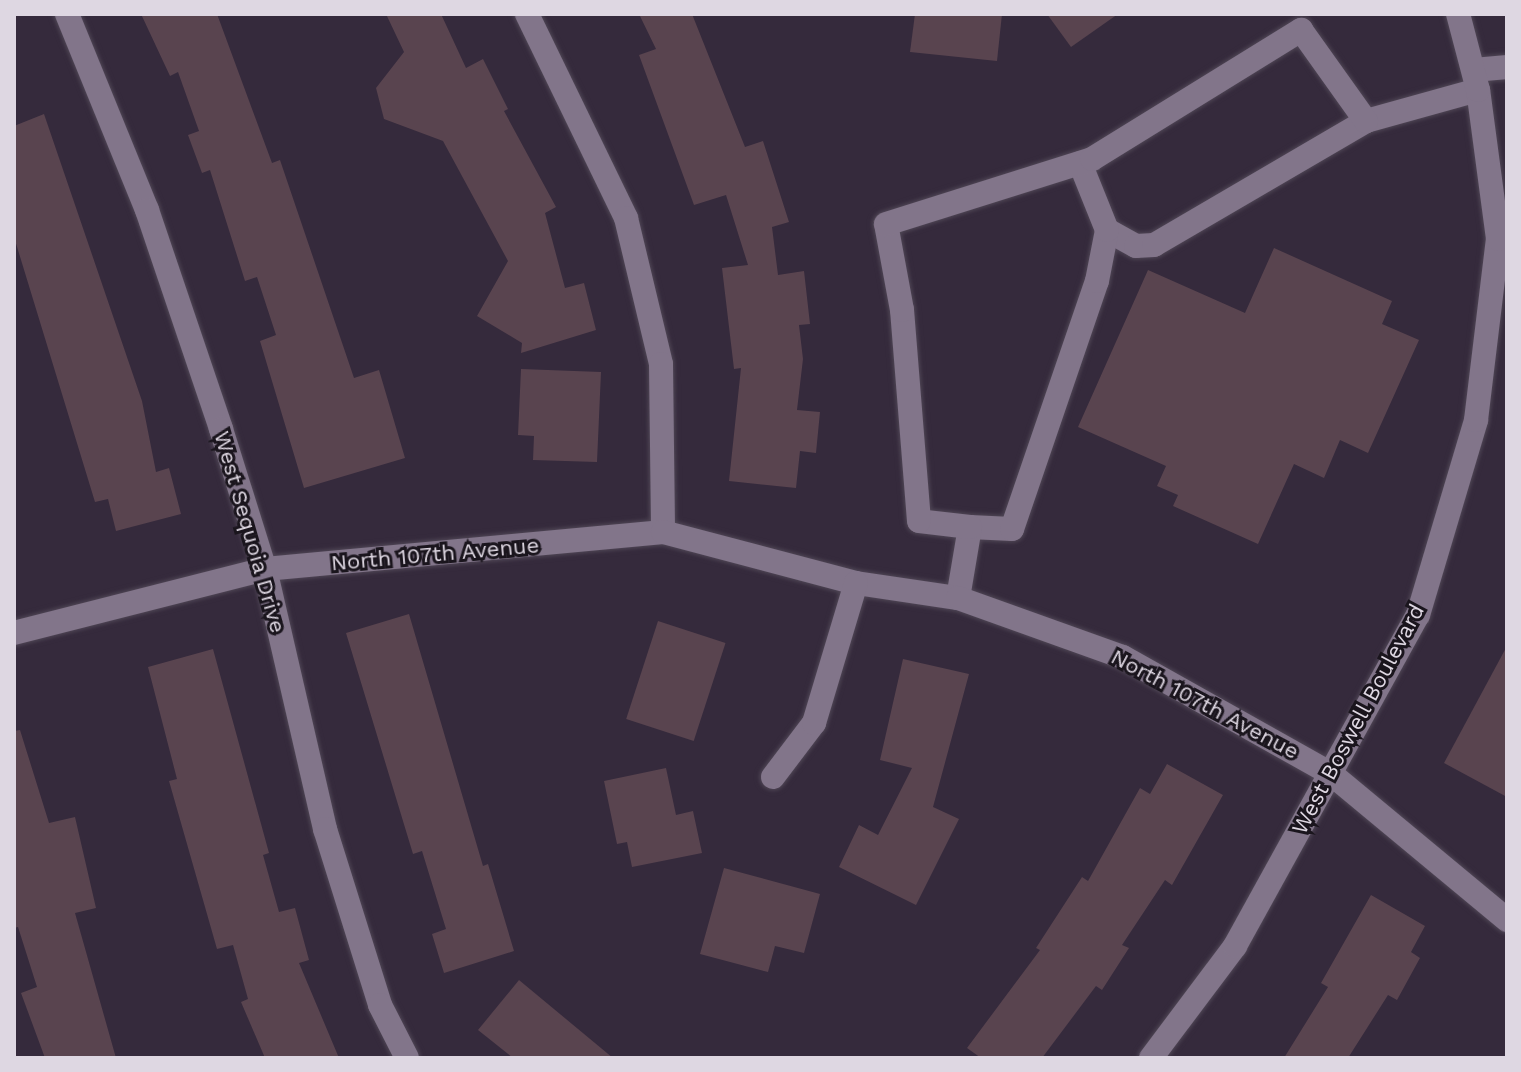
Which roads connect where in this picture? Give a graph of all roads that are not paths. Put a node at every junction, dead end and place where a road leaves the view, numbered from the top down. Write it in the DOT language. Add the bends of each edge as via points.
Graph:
graph roads {
  1 [pos="67,14"];
  2 [pos="527,14"];
  3 [pos="1458,14"];
  4 [pos="1507,67"];
  5 [pos="1476,80"];
  6 [pos="1366,121"];
  7 [pos="1080,163"];
  8 [pos="1107,230"];
  9 [pos="970,527"];
  10 [pos="663,532"];
  11 [pos="265,569"];
  12 [pos="856,583"];
  13 [pos="958,598"];
  14 [pos="14,633"];
  15 [pos="1330,773"];
  16 [pos="773,777"];
  17 [pos="1507,920"];
  18 [pos="407,1058"];
  19 [pos="1151,1058"];
  1 -- 11 [label="street, West Sequoia Drive" via="147,210"];
  2 -- 10 [label="street" via="626,218 661,364"];
  3 -- 5 [label="street, West Boswell Boulevard"];
  4 -- 5 [label="street"];
  5 -- 6 [label="street"];
  5 -- 15 [label="street, West Boswell Boulevard" via="1498,239 1476,420 1418,615"];
  6 -- 7 [label="street" via="1301,30"];
  6 -- 8 [label="street" via="1154,245 1127,243"];
  7 -- 8 [label="street"];
  7 -- 9 [label="street" via="886,224 902,310 919,521"];
  8 -- 9 [label="street" via="1093,293 1012,529"];
  9 -- 13 [label="street"];
  10 -- 11 [label="street, North 107th Avenue"];
  10 -- 12 [label="street, North 107th Avenue"];
  11 -- 14 [label="street, North 107th Avenue"];
  11 -- 18 [label="street, West Sequoia Drive" via="325,829 380,1005"];
  12 -- 13 [label="street, North 107th Avenue"];
  12 -- 16 [label="street" via="814,723"];
  13 -- 15 [label="street, North 107th Avenue" via="1123,657"];
  15 -- 17 [label="street, North 107th Avenue"];
  15 -- 19 [label="street, West Boswell Boulevard" via="1235,946"];
}
